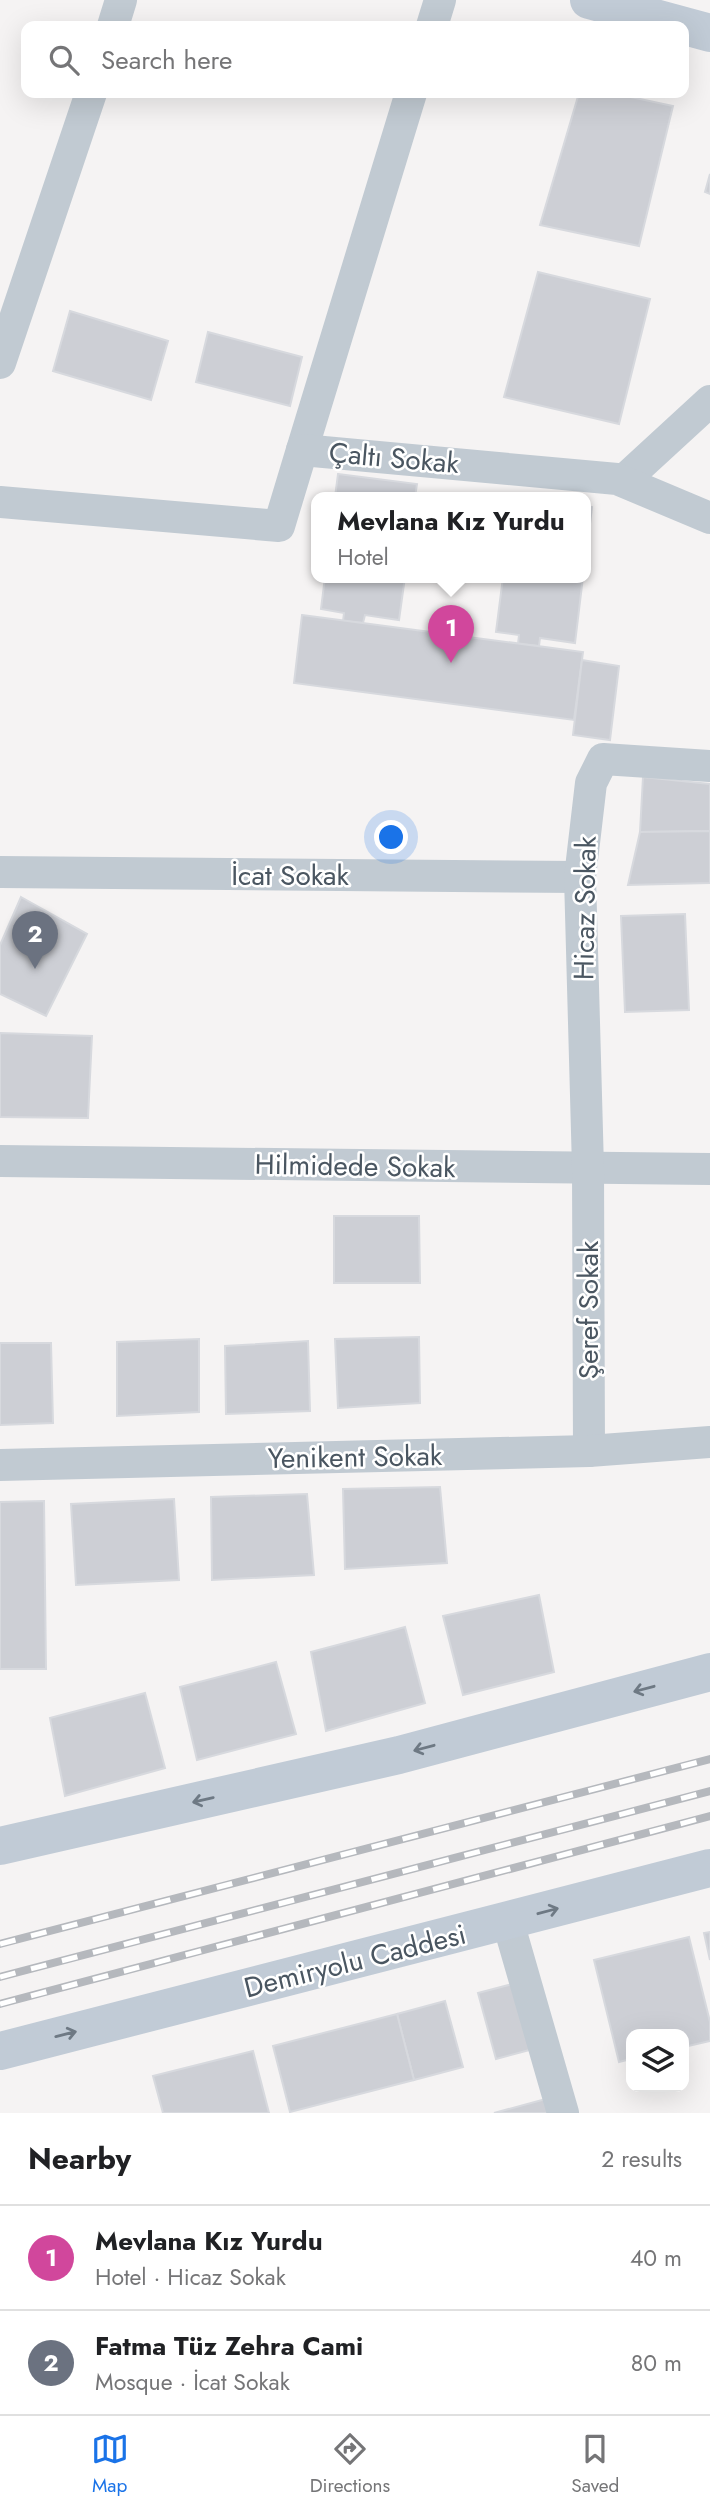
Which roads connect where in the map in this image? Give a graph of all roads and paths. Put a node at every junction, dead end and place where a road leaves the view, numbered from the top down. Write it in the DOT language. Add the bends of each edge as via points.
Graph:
graph roads {
  1 [pos="121,0"];
  2 [pos="440,0"];
  3 [pos="589,0"];
  4 [pos="115,21"];
  5 [pos="434,21"];
  6 [pos="666,21"];
  7 [pos="689,27"];
  8 [pos="710,33"];
  9 [pos="89,98"];
  10 [pos="409,98"];
  11 [pos="0,363"];
  12 [pos="710,401"];
  13 [pos="302,450"];
  14 [pos="623,481"];
  15 [pos="0,502"];
  16 [pos="710,518"];
  17 [pos="710,765"];
  18 [pos="0,872"];
  19 [pos="580,877"];
  20 [pos="0,1161"];
  21 [pos="588,1168"];
  22 [pos="710,1169"];
  23 [pos="710,1442"];
  24 [pos="589,1451"];
  25 [pos="0,1465"];
  26 [pos="710,1672"];
  27 [pos="0,1846"];
  28 [pos="710,1868"];
  29 [pos="508,1922"];
  30 [pos="0,2051"];
  31 [pos="563,2113"];
  1 -- 4 [label="street"];
  2 -- 5 [label="street"];
  3 -- 6 [label="main road"];
  7 -- 8 [label="main road"];
  9 -- 11 [label="street"];
  10 -- 13 [label="street"];
  12 -- 14 [label="street"];
  13 -- 14 [label="street, Çaltı Sokak"];
  13 -- 15 [label="street, Çaltı Sokak" via="279,526"];
  14 -- 16 [label="street, Çaltı Sokak"];
  17 -- 19 [label="street, Hicaz Sokak" via="603,759 590,783"];
  18 -- 19 [label="street, İcat Sokak"];
  19 -- 21 [label="street, Hicaz Sokak"];
  20 -- 21 [label="street, Hilmidede Sokak"];
  21 -- 22 [label="street, Hilmidede Sokak"];
  21 -- 24 [label="street, Şeref Sokak"];
  23 -- 24 [label="street, Yenikent Sokak"];
  24 -- 25 [label="street, Yenikent Sokak"];
  26 -- 27 [label="main road, one-way" via="399,1755"];
  29 -- 28 [label="main road, Demiryolu Caddesi, one-way"];
  30 -- 29 [label="main road, Demiryolu Caddesi, one-way"];
  29 -- 31 [label="street"];
}
